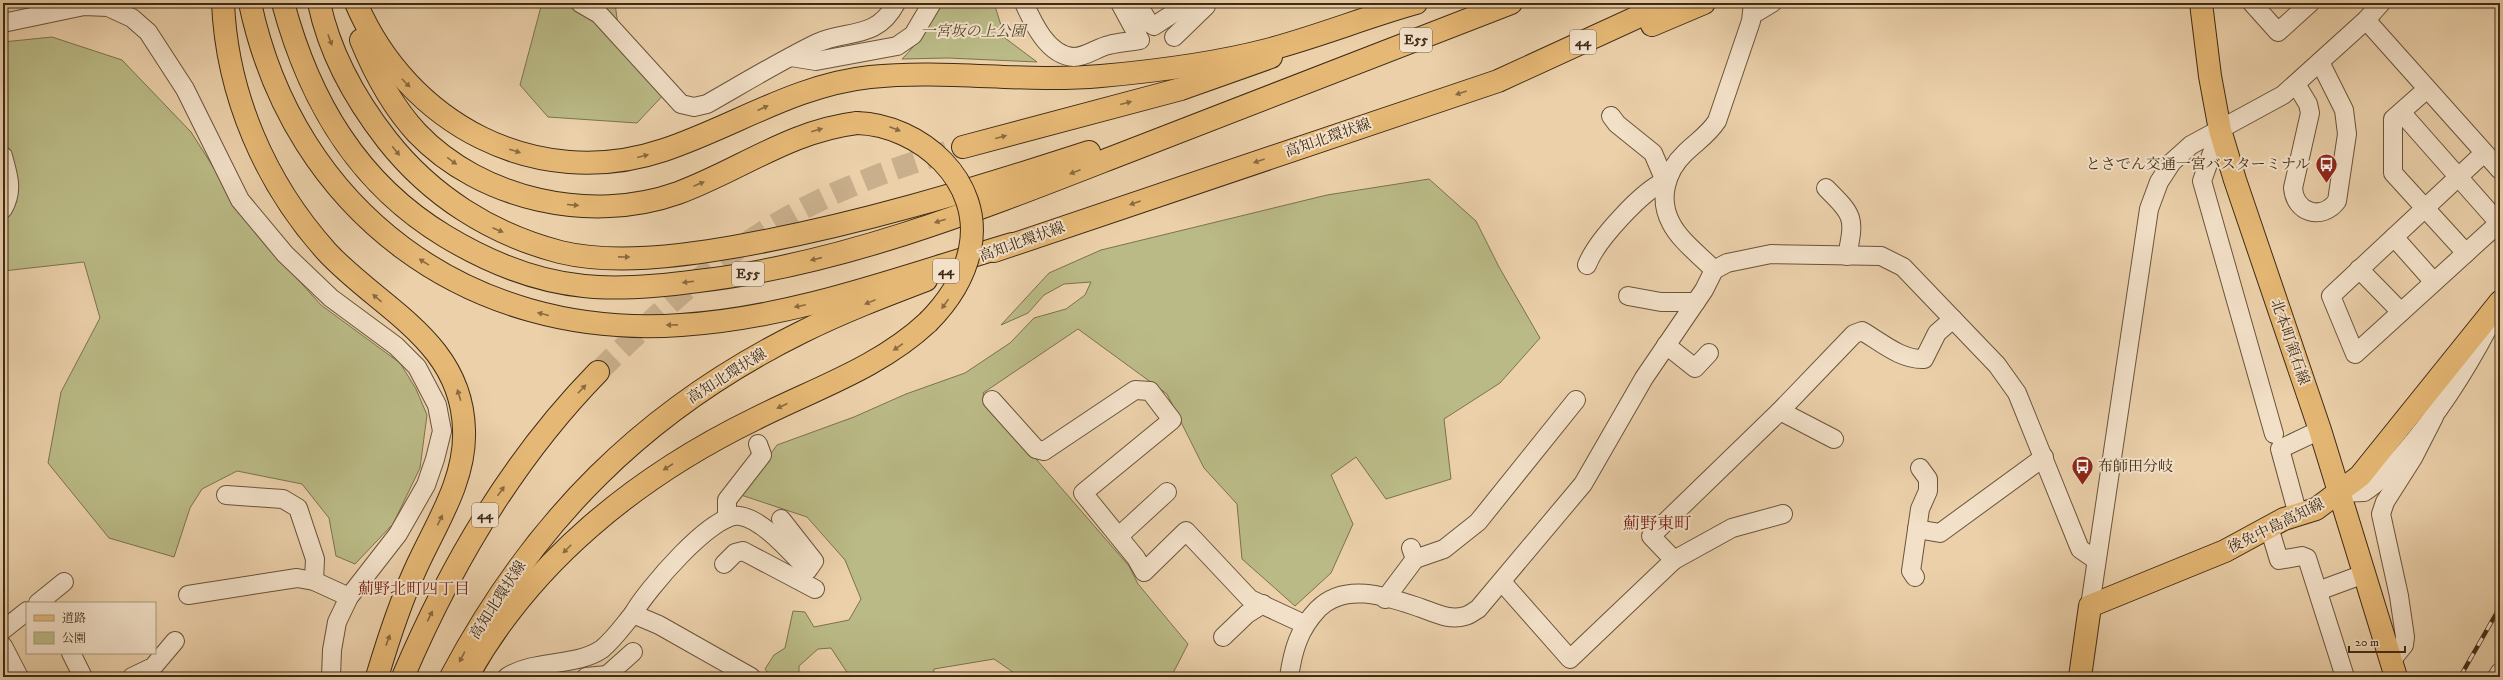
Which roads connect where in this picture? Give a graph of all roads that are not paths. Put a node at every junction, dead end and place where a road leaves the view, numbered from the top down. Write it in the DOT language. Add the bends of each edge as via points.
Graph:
graph roads {
  1 [pos="223,3"];
  2 [pos="250,3"];
  3 [pos="283,3"];
  4 [pos="318,3"];
  5 [pos="349,3"];
  6 [pos="356,3"];
  7 [pos="580,3"];
  8 [pos="896,3"];
  9 [pos="932,3"];
  10 [pos="1024,3"];
  11 [pos="1120,3"];
  12 [pos="1137,3"];
  13 [pos="1416,3"];
  14 [pos="1424,3"];
  15 [pos="1511,3"];
  16 [pos="1668,3"];
  17 [pos="1704,3"];
  18 [pos="1772,3"];
  19 [pos="2201,3"];
  20 [pos="2252,3"];
  21 [pos="2310,3"];
  22 [pos="2381,3"];
  23 [pos="1203,4"];
  24 [pos="1753,9"];
  25 [pos="2366,20"];
  26 [pos="3,23"];
  27 [pos="1174,37"];
  28 [pos="791,57"];
  29 [pos="2320,62"];
  30 [pos="1321,77"];
  31 [pos="1498,81"];
  32 [pos="2296,84"];
  33 [pos="2427,89"];
  34 [pos="2401,112"];
  35 [pos="1611,116"];
  36 [pos="2220,130"];
  37 [pos="963,147"];
  38 [pos="2484,153"];
  39 [pos="3,156"];
  40 [pos="2500,170"];
  41 [pos="2458,176"];
  42 [pos="1665,181"];
  43 [pos="1826,188"];
  44 [pos="2425,208"];
  45 [pos="3,209"];
  46 [pos="2394,237"];
  47 [pos="1012,244"];
  48 [pos="2466,253"];
  49 [pos="1847,256"];
  50 [pos="1587,264"];
  51 [pos="2360,269"];
  52 [pos="1714,270"];
  53 [pos="2434,282"];
  54 [pos="1628,296"];
  55 [pos="1696,302"];
  56 [pos="2500,302"];
  57 [pos="2500,306"];
  58 [pos="2401,312"];
  59 [pos="1954,319"];
  60 [pos="1666,345"];
  61 [pos="1709,353"];
  62 [pos="598,372"];
  63 [pos="992,400"];
  64 [pos="1576,400"];
  65 [pos="1780,411"];
  66 [pos="2434,417"];
  67 [pos="2320,430"];
  68 [pos="2274,434"];
  69 [pos="1834,439"];
  70 [pos="758,444"];
  71 [pos="2044,457"];
  72 [pos="1920,468"];
  73 [pos="1167,492"];
  74 [pos="2339,493"];
  75 [pos="226,495"];
  76 [pos="1784,514"];
  77 [pos="2298,515"];
  78 [pos="727,518"];
  79 [pos="781,519"];
  80 [pos="2269,527"];
  81 [pos="1917,529"];
  82 [pos="1119,536"];
  83 [pos="1674,560"];
  84 [pos="2096,560"];
  85 [pos="724,564"];
  86 [pos="2364,574"];
  87 [pos="1915,577"];
  88 [pos="808,580"];
  89 [pos="314,581"];
  90 [pos="64,582"];
  91 [pos="1502,582"];
  92 [pos="2318,590"];
  93 [pos="188,595"];
  94 [pos="349,597"];
  95 [pos="1385,599"];
  96 [pos="39,602"];
  97 [pos="1263,604"];
  98 [pos="2090,606"];
  99 [pos="26,612"];
  100 [pos="633,614"];
  101 [pos="494,618"];
  102 [pos="1304,624"];
  103 [pos="3,630"];
  104 [pos="1223,637"];
  105 [pos="175,641"];
  106 [pos="3,646"];
  107 [pos="633,652"];
  108 [pos="72,654"];
  109 [pos="2394,669"];
  110 [pos="2500,672"];
  111 [pos="606,676"];
  112 [pos="19,677"];
  113 [pos="83,677"];
  114 [pos="132,677"];
  115 [pos="331,677"];
  116 [pos="377,677"];
  117 [pos="403,677"];
  118 [pos="451,677"];
  119 [pos="467,677"];
  120 [pos="507,677"];
  121 [pos="586,677"];
  122 [pos="751,677"];
  123 [pos="1289,677"];
  124 [pos="2080,677"];
  125 [pos="2344,677"];
  126 [pos="2497,677"];
  116 -- 1 [label="main road, one-way" via="399,611 456,481 464,431 462,405 444,361 430,343 356,280 328,252 304,224 281,190 249,127 237,92 229,59"];
  47 -- 2 [label="main road, one-way" via="808,304 726,320 680,325 599,325 523,309 482,294 411,254 381,231 328,177 289,116 262,51"];
  30 -- 3 [label="main road, E55, one-way" via="986,206 842,253 738,276 656,286 585,286 525,275 469,251 416,219 371,177 340,136 314,90 294,44"];
  4 -- 30 [label="main road, E55, one-way" via="342,72 357,100 399,155 425,182 454,205 488,225 522,240 562,252 604,257 650,257 701,252 767,241 872,217 985,185"];
  5 -- 101 [label="main road, one-way, bridge" via="358,32 382,86 400,113 418,134 460,168 506,190 534,198 589,207 649,201 706,180 786,141 814,131 857,123 876,124 913,137 942,160 964,191 972,230 969,255 944,306 911,339 867,366 723,435 649,480 603,516"];
  6 -- 13 [label="main road, one-way" via="366,28 384,57 404,81 448,119 503,148 534,157 594,162 626,160 661,152 783,99 838,83 896,75 1055,79 1150,71 1268,50"];
  7 -- 28 [label="street" via="599,14 681,104 694,107 707,104"];
  8 -- 28 [label="street" via="884,19 860,33 819,42"];
  9 -- 28 [label="street" via="912,36 897,46 816,61"];
  10 -- 11 [label="street" via="1042,36 1052,47 1065,55 1076,57 1109,45 1140,40"];
  12 -- 23 [label="street" via="1149,23 1154,26"];
  37 -- 14 [label="main road, one-way" via="1181,89"];
  15 -- 30 [label="main road, E55"];
  16 -- 31 [label="main road, 高知北環状線 / 44"];
  17 -- 31 [label="main road" via="1600,47"];
  18 -- 24 [label="street"];
  19 -- 36 [label="main road, 北本町領石線"];
  20 -- 21 [label="street" via="2278,32"];
  22 -- 25 [label="street"];
  23 -- 27 [label="street"];
  24 -- 42 [label="street" via="1717,121 1710,132 1681,158"];
  25 -- 29 [label="street"];
  25 -- 33 [label="street"];
  26 -- 94 [label="street" via="84,6 108,7 132,18 148,32 185,89 245,206 285,254 331,298 396,346 417,367 437,405 442,431 435,459 426,485 398,534"];
  29 -- 32 [label="street"];
  29 -- 32 [label="street" via="2344,110 2348,134 2337,201 2331,209 2320,214 2307,212 2294,197 2293,188 2310,113 2308,104"];
  31 -- 47 [label="main road, 高知北環状線 / 44, one-way"];
  32 -- 36 [label="street" via="2283,95"];
  33 -- 34 [label="street"];
  33 -- 38 [label="street"];
  34 -- 41 [label="street"];
  34 -- 44 [label="street" via="2393,119 2392,173"];
  35 -- 42 [label="street" via="1617,124 1653,153"];
  36 -- 67 [label="main road, 北本町領石線" via="2234,180"];
  36 -- 68 [label="street" via="2202,181"];
  36 -- 84 [label="street" via="2191,145 2172,162 2159,182 2149,209"];
  38 -- 40 [label="street"];
  38 -- 41 [label="street"];
  39 -- 45 [label="street" via="10,197"];
  41 -- 44 [label="street"];
  41 -- 48 [label="street" via="2499,223"];
  42 -- 50 [label="street" via="1643,196 1592,251"];
  42 -- 52 [label="street" via="1670,222"];
  43 -- 49 [label="street" via="1848,210 1852,227"];
  44 -- 46 [label="street"];
  44 -- 48 [label="street"];
  46 -- 51 [label="street"];
  46 -- 53 [label="street"];
  47 -- 101 [label="main road, 高知北環状線 / 44, one-way" via="802,332 747,361 686,401 629,446 582,491 518,566"];
  48 -- 53 [label="street"];
  49 -- 52 [label="street" via="1771,254 1727,263"];
  49 -- 59 [label="street" via="1881,256 1903,266"];
  51 -- 58 [label="street"];
  51 -- 58 [label="street" via="2331,296 2355,354"];
  52 -- 55 [label="street"];
  53 -- 58 [label="street"];
  54 -- 55 [label="street" via="1661,302"];
  55 -- 60 [label="street"];
  56 -- 74 [label="main road, 後免中島高知線" via="2360,476"];
  57 -- 66 [label="street" via="2467,367"];
  59 -- 65 [label="street" via="1937,333 1924,359 1913,359 1862,331 1854,334"];
  59 -- 71 [label="street" via="1997,365 2017,393"];
  60 -- 61 [label="street" via="1695,368"];
  60 -- 91 [label="street" via="1583,484"];
  117 -- 62 [label="main road, 44, one-way" via="445,586 493,502 544,431"];
  63 -- 82 [label="street" via="1036,449 1044,451 1136,390 1150,391 1172,420 1083,493"];
  64 -- 95 [label="street" via="1478,522 1444,549 1413,553"];
  65 -- 69 [label="street"];
  65 -- 83 [label="street" via="1651,536"];
  66 -- 74 [label="street" via="2372,488 2364,492"];
  66 -- 109 [label="street" via="2413,458 2385,502 2381,514 2405,637"];
  67 -- 74 [label="main road, 北本町領石線"];
  67 -- 77 [label="street" via="2280,449"];
  70 -- 78 [label="street" via="762,454 727,500"];
  71 -- 81 [label="street" via="1940,533"];
  71 -- 84 [label="street" via="2080,549"];
  72 -- 81 [label="street" via="1928,480 1928,491 1920,509"];
  73 -- 82 [label="street"];
  74 -- 77 [label="main road, 後免中島高知線" via="2316,509"];
  74 -- 86 [label="main road, 北本町領石線"];
  75 -- 89 [label="street" via="284,499 298,508 315,559"];
  76 -- 83 [label="street" via="1732,528"];
  77 -- 80 [label="main road, 後免中島高知線"];
  78 -- 88 [label="street" via="739,515 765,528"];
  78 -- 100 [label="street" via="715,523 680,556 643,597"];
  79 -- 88 [label="street" via="814,561"];
  80 -- 92 [label="street" via="2279,560 2302,556 2307,558"];
  80 -- 98 [label="main road, 後免中島高知線" via="2225,550"];
  81 -- 87 [label="street" via="1911,571"];
  82 -- 97 [label="street" via="1144,572 1186,531 1250,599"];
  83 -- 91 [label="street" via="1570,659"];
  84 -- 98 [label="street"];
  85 -- 88 [label="street" via="735,553 743,551"];
  86 -- 92 [label="street"];
  86 -- 109 [label="main road, 北本町領石線"];
  89 -- 93 [label="street" via="297,578"];
  89 -- 94 [label="street"];
  90 -- 96 [label="street"];
  91 -- 95 [label="street" via="1478,608 1465,616 1443,617"];
  92 -- 125 [label="street"];
  94 -- 115 [label="street" via="337,622"];
  95 -- 102 [label="street" via="1364,593 1342,593 1325,602"];
  97 -- 102 [label="street"];
  97 -- 104 [label="street" via="1247,614"];
  98 -- 124 [label="main road"];
  99 -- 103 [label="street"];
  100 -- 120 [label="street" via="616,636 601,649 583,656 523,669"];
  100 -- 122 [label="street" via="659,625"];
  101 -- 118 [label="main road, 高知北環状線 / 44, one-way"];
  101 -- 119 [label="main road"];
  102 -- 123 [label="street" via="1296,644"];
  105 -- 114 [label="street" via="153,666"];
  106 -- 112 [label="street"];
  107 -- 111 [label="street"];
  108 -- 113 [label="street"];
  110 -- 126 [label="street"];
  111 -- 121 [label="street"];
}
